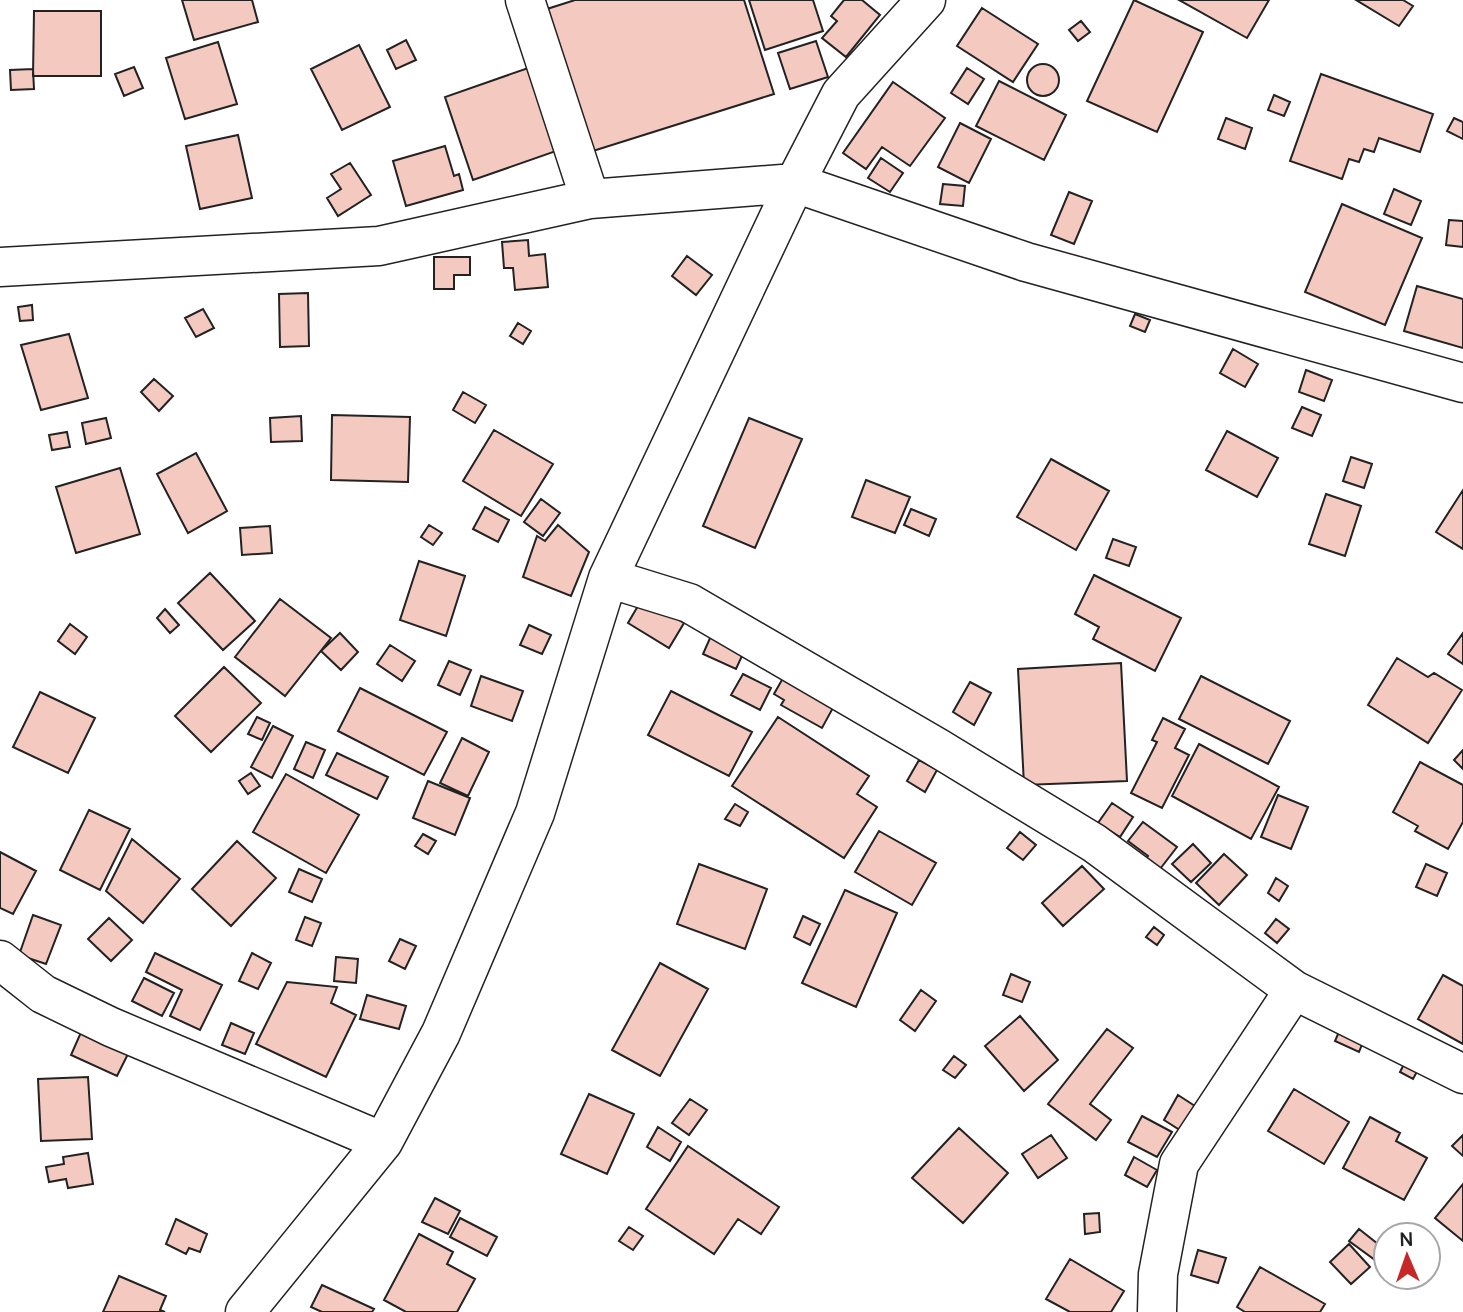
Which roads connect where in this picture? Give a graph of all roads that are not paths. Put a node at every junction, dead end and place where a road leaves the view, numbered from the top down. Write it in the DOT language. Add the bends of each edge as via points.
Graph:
graph roads {
  1 [pos="524,0"];
  2 [pos="926,0"];
  3 [pos="795,183"];
  4 [pos="590,199"];
  5 [pos="0,267"];
  6 [pos="1463,383"];
  7 [pos="608,578"];
  8 [pos="0,960"];
  9 [pos="1294,990"];
  10 [pos="1463,1074"];
  11 [pos="383,1142"];
  12 [pos="245,1312"];
  13 [pos="1157,1312"];
  1 -- 4 [label="street"];
  2 -- 3 [label="street" via="841,94"];
  3 -- 4 [label="street"];
  3 -- 6 [label="street" via="1026,262"];
  3 -- 7 [label="street"];
  4 -- 5 [label="street" via="379,246"];
  7 -- 9 [label="street" via="689,603 938,748 1094,843"];
  7 -- 11 [label="street" via="535,813 441,1033"];
  8 -- 11 [label="street" via="43,994 111,1027"];
  9 -- 10 [label="street"];
  9 -- 13 [label="street" via="1179,1164 1158,1274"];
  11 -- 12 [label="street"];
}
